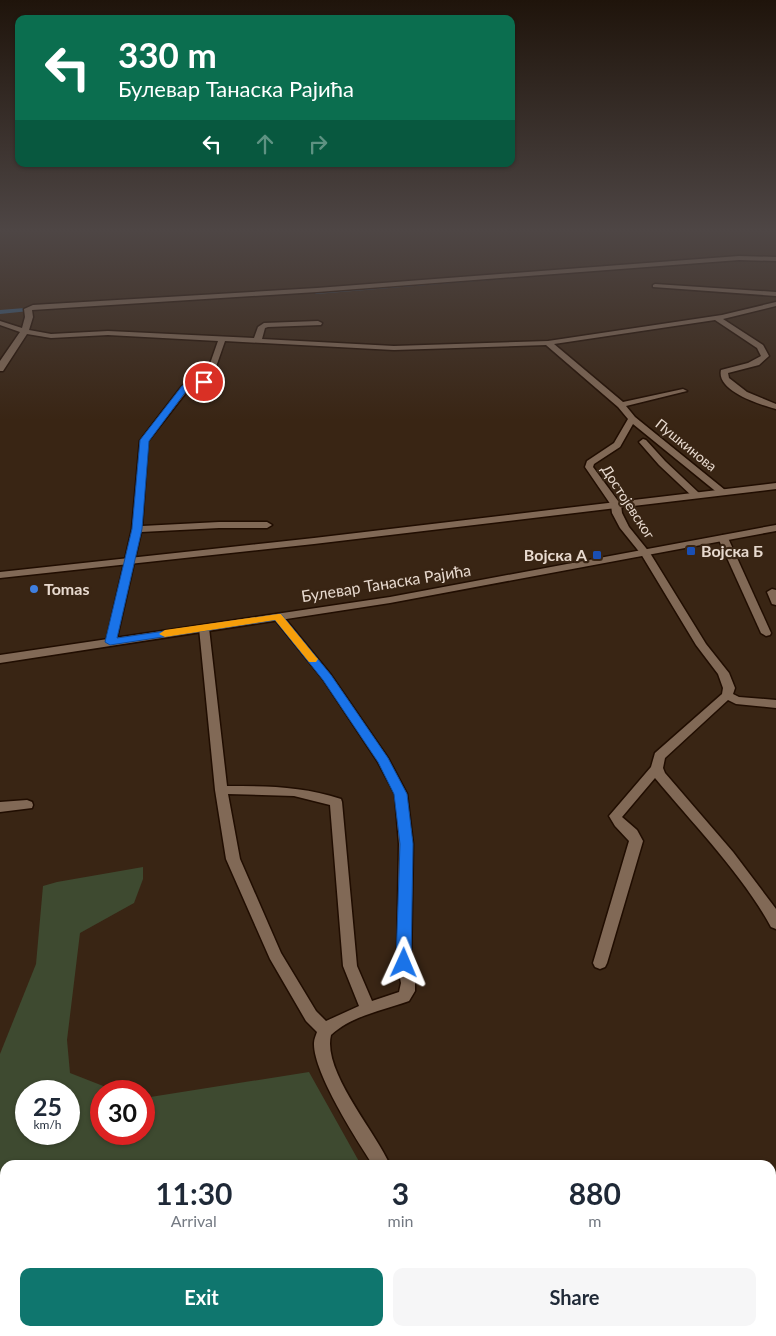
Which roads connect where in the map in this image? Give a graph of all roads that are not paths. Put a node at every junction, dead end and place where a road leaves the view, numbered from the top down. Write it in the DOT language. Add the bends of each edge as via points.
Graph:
graph roads {
  1 [pos="248,294"];
  2 [pos="776,304"];
  3 [pos="717,318"];
  4 [pos="0,323"];
  5 [pos="318,323"];
  6 [pos="24,331"];
  7 [pos="222,340"];
  8 [pos="257,342"];
  9 [pos="548,343"];
  10 [pos="0,369"];
  11 [pos="683,391"];
  12 [pos="621,405"];
  13 [pos="776,407"];
  14 [pos="632,419"];
  15 [pos="642,442"];
  16 [pos="776,486"];
  17 [pos="722,492"];
  18 [pos="696,495"];
  19 [pos="616,505"];
  20 [pos="267,525"];
  21 [pos="776,528"];
  22 [pos="137,529"];
  23 [pos="723,538"];
  24 [pos="644,553"];
  25 [pos="131,560"];
  26 [pos="0,575"];
  27 [pos="278,617"];
  28 [pos="204,628"];
  29 [pos="766,633"];
  30 [pos="110,642"];
  31 [pos="0,659"];
  32 [pos="727,695"];
  33 [pos="776,704"];
  34 [pos="656,768"];
  35 [pos="221,790"];
  36 [pos="28,805"];
  37 [pos="0,807"];
  38 [pos="776,923"];
  39 [pos="600,963"];
  40 [pos="367,1008"];
  41 [pos="324,1030"];
  42 [pos="379,1160"];
  1 -- 6 [label="street" via="40,306 29,312"];
  2 -- 3 [label="street"];
  3 -- 9 [label="street"];
  3 -- 13 [label="street" via="760,347 765,356 750,366 724,372 726,382 738,391"];
  4 -- 6 [label="street"];
  5 -- 8 [label="street" via="264,325"];
  6 -- 7 [label="street" via="52,336 108,333"];
  6 -- 10 [label="street" via="2,361"];
  7 -- 8 [label="street"];
  7 -- 22 [label="street" via="208,379 185,388 144,440"];
  8 -- 9 [label="street" via="394,348"];
  9 -- 12 [label="street"];
  11 -- 12 [label="street"];
  12 -- 14 [label="street"];
  14 -- 17 [label="street, Пушкинова"];
  14 -- 19 [label="street, Достојевског" via="618,445 589,466"];
  15 -- 18 [label="street"];
  16 -- 17 [label="street"];
  17 -- 18 [label="street"];
  18 -- 19 [label="street"];
  19 -- 24 [label="street, Достојевског" via="625,528"];
  19 -- 25 [label="street"];
  20 -- 22 [label="street"];
  21 -- 23 [label="street, Булевар Танаска Рајића"];
  22 -- 25 [label="street"];
  23 -- 24 [label="street, Булевар Танаска Рајића"];
  23 -- 29 [label="street"];
  24 -- 27 [label="street, Булевар Танаска Рајића" via="408,597"];
  24 -- 32 [label="street, Достојевског" via="701,645 723,673 729,688"];
  25 -- 26 [label="street"];
  25 -- 30 [label="street"];
  27 -- 28 [label="street, Булевар Танаска Рајића"];
  27 -- 40 [label="street" via="327,678 384,761 401,794 406,844 404,963 408,991 404,997"];
  28 -- 30 [label="street, Булевар Танаска Рајића"];
  28 -- 35 [label="street"];
  30 -- 31 [label="street, Булевар Танаска Рајића"];
  32 -- 33 [label="street" via="736,700"];
  32 -- 34 [label="street" via="659,756"];
  34 -- 38 [label="street" via="728,855"];
  34 -- 39 [label="street" via="616,816 618,822 634,834 636,841"];
  35 -- 40 [label="street" via="297,792 336,802 350,966"];
  35 -- 41 [label="street" via="232,859 274,954 311,1016"];
  36 -- 37 [label="street"];
  40 -- 41 [label="street"];
  41 -- 42 [label="street" via="320,1039 321,1052 349,1111"];
}
